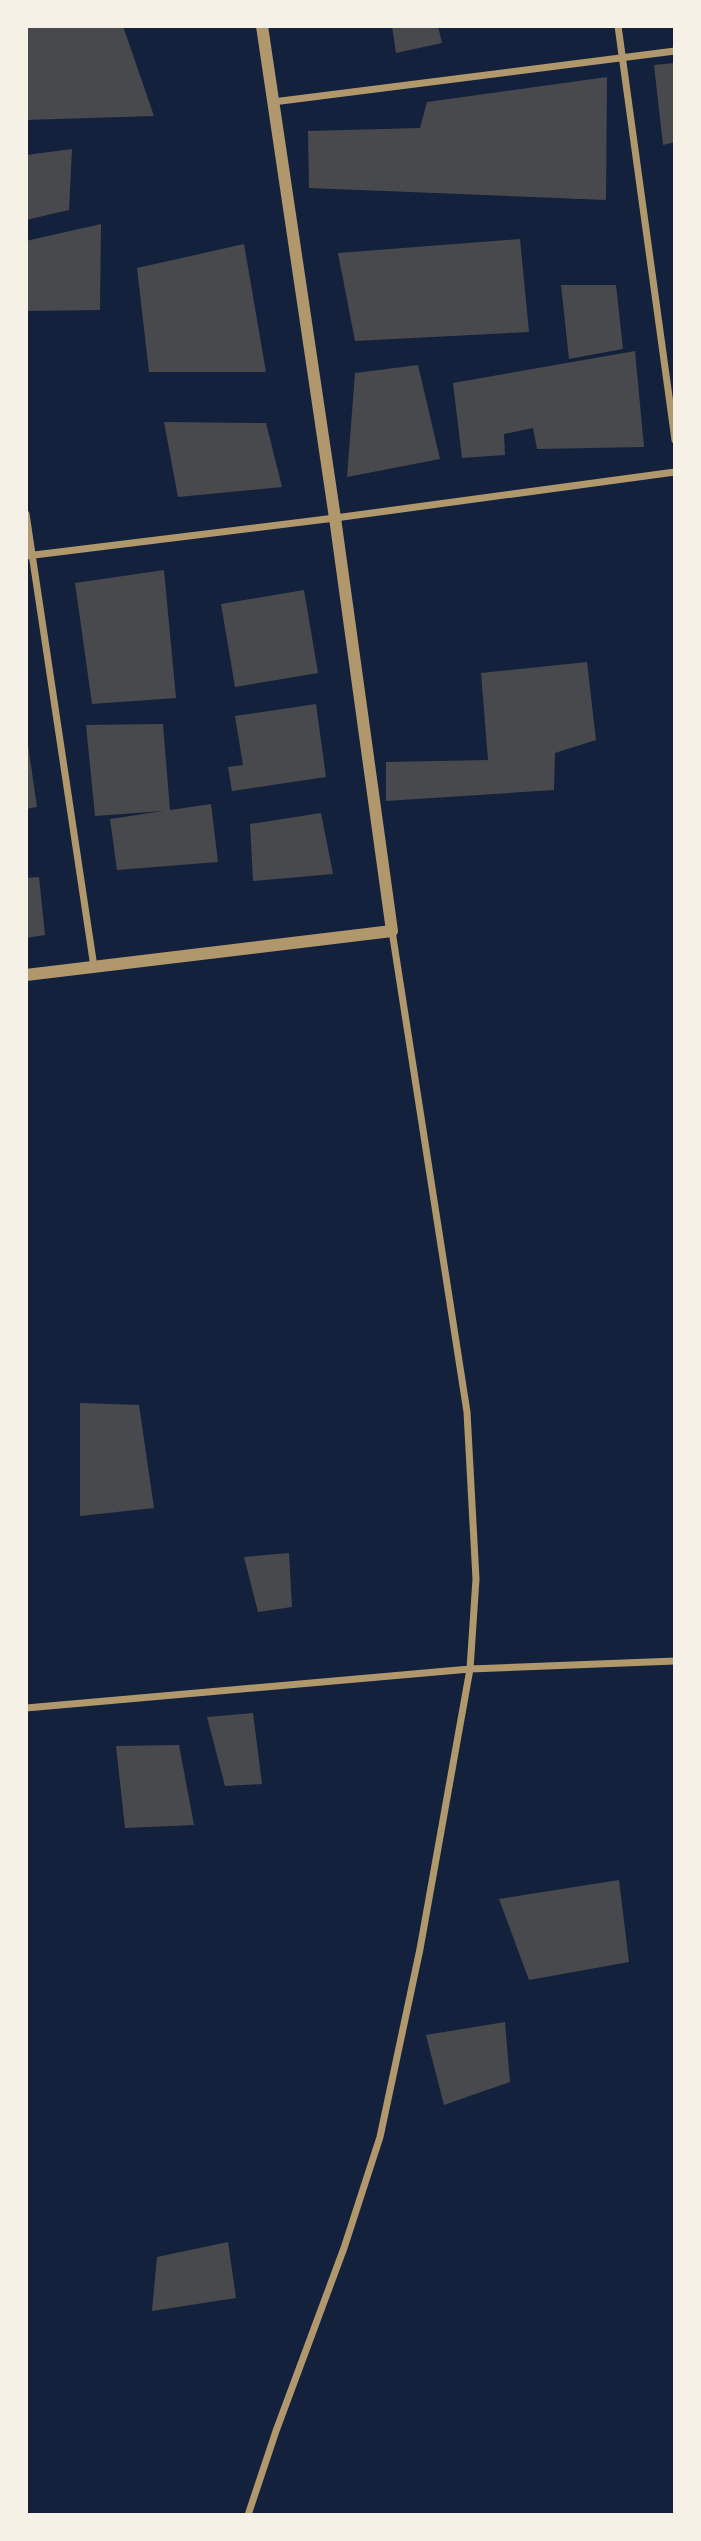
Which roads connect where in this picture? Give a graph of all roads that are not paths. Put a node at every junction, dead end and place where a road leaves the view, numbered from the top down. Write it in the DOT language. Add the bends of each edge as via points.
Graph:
graph roads {
  1 [pos="262,26"];
  2 [pos="618,26"];
  3 [pos="675,51"];
  4 [pos="622,56"];
  5 [pos="272,102"];
  6 [pos="675,440"];
  7 [pos="675,472"];
  8 [pos="26,514"];
  9 [pos="335,518"];
  10 [pos="29,556"];
  11 [pos="392,930"];
  12 [pos="94,967"];
  13 [pos="26,975"];
  14 [pos="675,1661"];
  15 [pos="470,1669"];
  16 [pos="26,1707"];
  17 [pos="248,2515"];
  1 -- 5 [label="street"];
  2 -- 4 [label="street"];
  3 -- 4 [label="street"];
  4 -- 5 [label="street"];
  4 -- 6 [label="street"];
  5 -- 9 [label="street"];
  7 -- 9 [label="street"];
  8 -- 10 [label="street"];
  9 -- 10 [label="street"];
  9 -- 11 [label="street"];
  10 -- 12 [label="street"];
  11 -- 12 [label="street"];
  11 -- 15 [label="street" via="467,1412 477,1579"];
  12 -- 13 [label="street"];
  14 -- 15 [label="street"];
  15 -- 16 [label="street"];
  15 -- 17 [label="street" via="420,1949 380,2137"];
}
